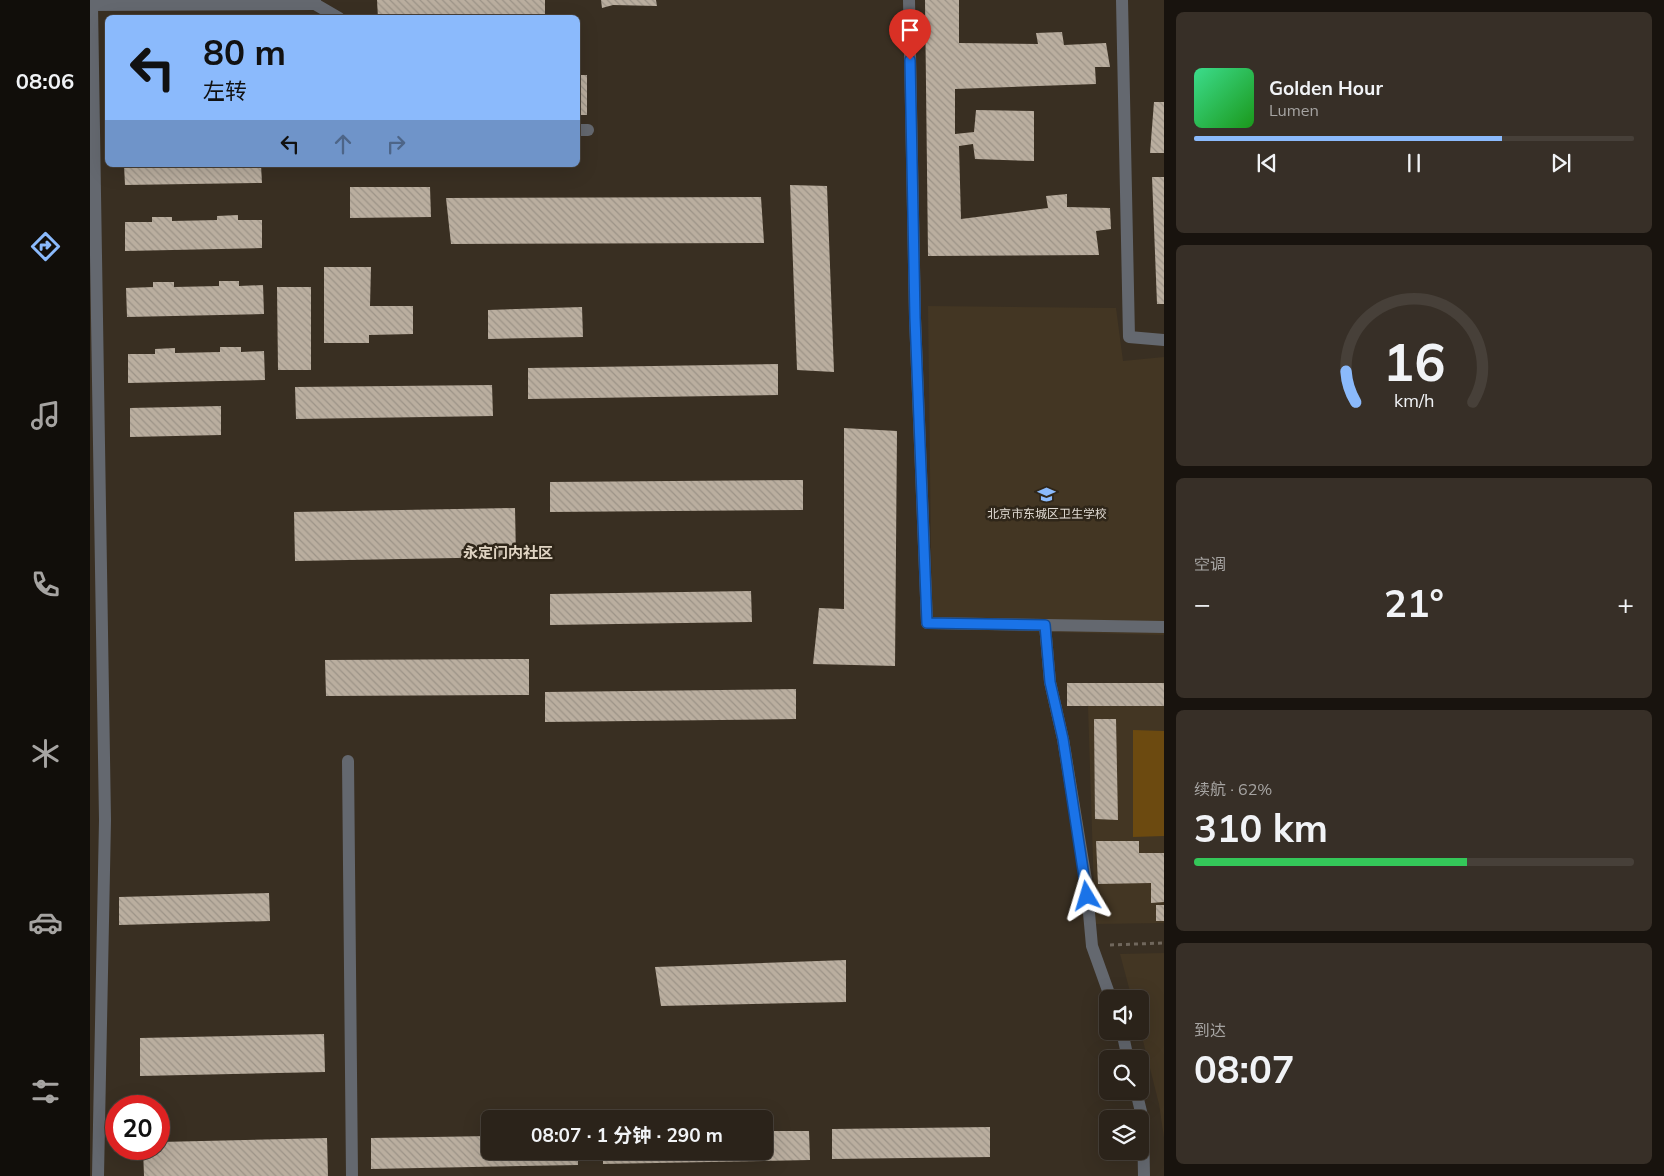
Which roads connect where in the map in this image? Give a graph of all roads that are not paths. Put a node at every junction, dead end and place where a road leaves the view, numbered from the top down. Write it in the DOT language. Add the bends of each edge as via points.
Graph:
graph roads {
  1 [pos="910,0"];
  2 [pos="1122,0"];
  3 [pos="315,2"];
  4 [pos="92,3"];
  5 [pos="334,15"];
  6 [pos="1164,340"];
  7 [pos="1045,625"];
  8 [pos="1164,627"];
  9 [pos="348,761"];
  10 [pos="1108,990"];
  11 [pos="1138,1100"];
  12 [pos="98,1176"];
  13 [pos="352,1176"];
  14 [pos="1144,1176"];
  1 -- 7 [label="street" via="915,318 927,623"];
  2 -- 6 [label="street" via="1129,337"];
  3 -- 4 [label="street"];
  3 -- 5 [label="street"];
  4 -- 12 [label="street" via="105,820"];
  7 -- 8 [label="street"];
  7 -- 10 [label="street" via="1050,682 1063,739 1086,880 1092,946"];
  9 -- 13 [label="street"];
  11 -- 14 [label="street" via="1143,1120"];
}
